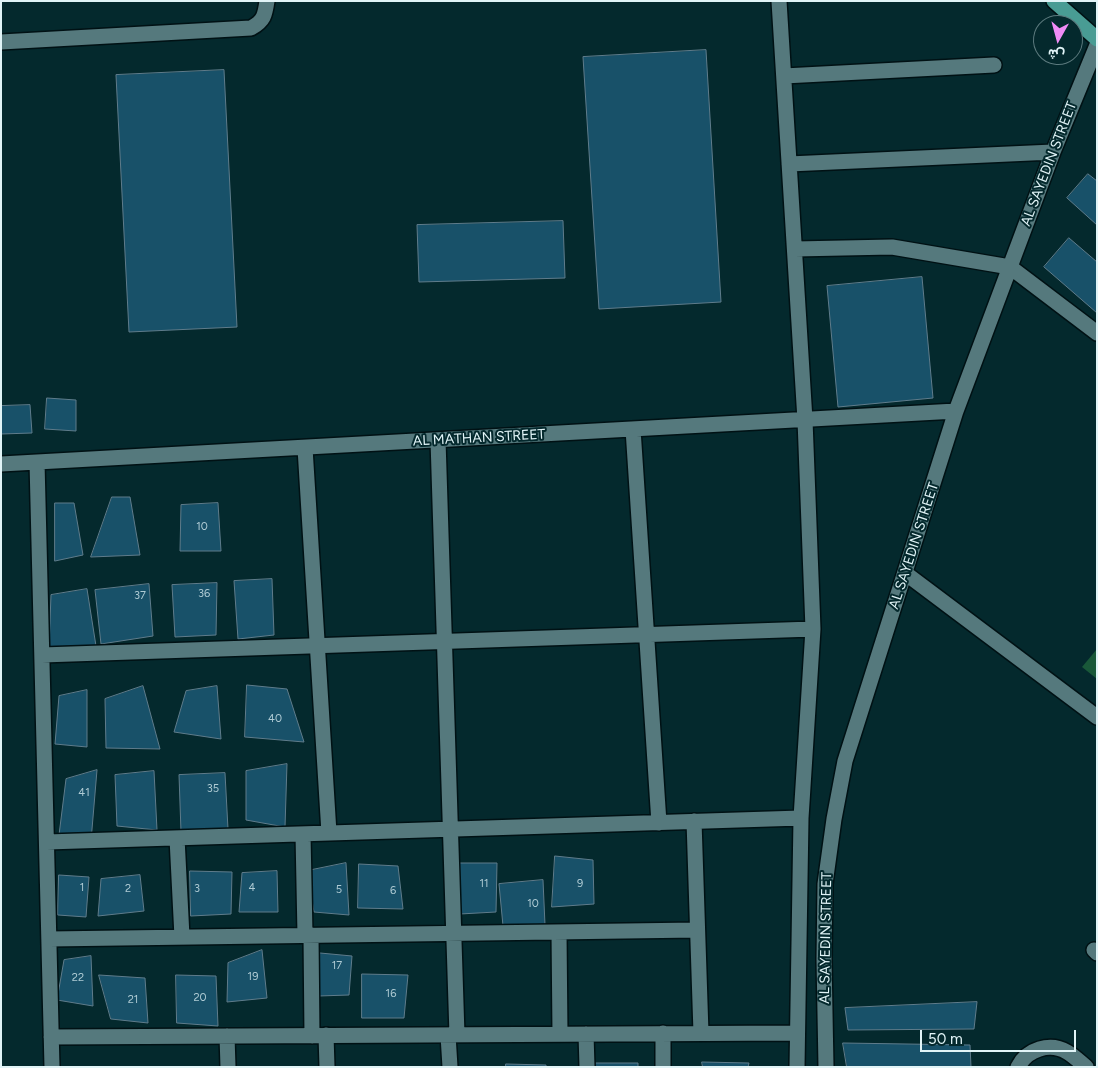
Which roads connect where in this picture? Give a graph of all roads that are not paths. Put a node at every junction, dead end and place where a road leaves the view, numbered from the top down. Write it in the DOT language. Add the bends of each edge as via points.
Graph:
graph roads {
  1 [pos="267,1"];
  2 [pos="779,1"];
  3 [pos="1054,1"];
  4 [pos="1097,39"];
  5 [pos="1,42"];
  6 [pos="1097,45"];
  7 [pos="994,64"];
  8 [pos="784,76"];
  9 [pos="1053,152"];
  10 [pos="789,164"];
  11 [pos="794,249"];
  12 [pos="1010,267"];
  13 [pos="1097,333"];
  14 [pos="956,411"];
  15 [pos="805,420"];
  16 [pos="633,429"];
  17 [pos="438,440"];
  18 [pos="305,448"];
  19 [pos="38,462"];
  20 [pos="1,464"];
  21 [pos="905,572"];
  22 [pos="813,629"];
  23 [pos="647,635"];
  24 [pos="445,642"];
  25 [pos="317,646"];
  26 [pos="42,655"];
  27 [pos="1097,717"];
  28 [pos="800,818"];
  29 [pos="694,821"];
  30 [pos="659,823"];
  31 [pos="450,829"];
  32 [pos="303,834"];
  33 [pos="328,834"];
  34 [pos="177,838"];
  35 [pos="47,842"];
  36 [pos="697,930"];
  37 [pos="559,932"];
  38 [pos="454,933"];
  39 [pos="308,935"];
  40 [pos="182,937"];
  41 [pos="49,939"];
  42 [pos="663,1033"];
  43 [pos="701,1033"];
  44 [pos="797,1033"];
  45 [pos="560,1034"];
  46 [pos="586,1034"];
  47 [pos="453,1035"];
  48 [pos="226,1036"];
  49 [pos="319,1036"];
  50 [pos="52,1037"];
  51 [pos="52,1067"];
  52 [pos="228,1067"];
  53 [pos="326,1067"];
  54 [pos="450,1067"];
  55 [pos="587,1067"];
  56 [pos="662,1067"];
  57 [pos="797,1067"];
  58 [pos="826,1067"];
  59 [pos="1018,1067"];
  60 [pos="1086,1067"];
  1 -- 5 [label="street" via="266,12 259,24 251,28"];
  2 -- 8 [label="street, AL SAYEDIN STREET"];
  3 -- 4 [label="main road"];
  6 -- 9 [label="street, AL SAYEDIN STREET"];
  7 -- 8 [label="street"];
  8 -- 10 [label="street, AL SAYEDIN STREET"];
  9 -- 10 [label="street"];
  9 -- 12 [label="street, AL SAYEDIN STREET"];
  10 -- 11 [label="street, AL SAYEDIN STREET"];
  11 -- 12 [label="street" via="892,246"];
  11 -- 15 [label="street, AL SAYEDIN STREET"];
  12 -- 13 [label="street"];
  12 -- 14 [label="street, AL SAYEDIN STREET"];
  14 -- 15 [label="street, AL MATHAN STREET"];
  14 -- 21 [label="street, AL SAYEDIN STREET"];
  15 -- 16 [label="street, AL MATHAN STREET"];
  15 -- 22 [label="street, AL SAYEDIN STREET"];
  16 -- 17 [label="street, AL MATHAN STREET"];
  16 -- 23 [label="street"];
  17 -- 18 [label="street, AL MATHAN STREET"];
  17 -- 24 [label="street"];
  18 -- 19 [label="street, AL MATHAN STREET"];
  18 -- 25 [label="street"];
  19 -- 20 [label="street, AL MATHAN STREET"];
  19 -- 26 [label="street"];
  21 -- 27 [label="street"];
  21 -- 58 [label="street, AL SAYEDIN STREET" via="845,761 834,819 825,884"];
  22 -- 23 [label="street"];
  22 -- 28 [label="street, AL SAYEDIN STREET"];
  23 -- 24 [label="street"];
  23 -- 30 [label="street"];
  24 -- 25 [label="street"];
  24 -- 31 [label="street"];
  25 -- 26 [label="street"];
  25 -- 33 [label="street"];
  26 -- 35 [label="street"];
  28 -- 29 [label="street"];
  28 -- 44 [label="street, AL SAYEDIN STREET"];
  29 -- 30 [label="street"];
  29 -- 36 [label="street"];
  30 -- 31 [label="street"];
  31 -- 33 [label="street"];
  31 -- 38 [label="street"];
  32 -- 33 [label="street"];
  32 -- 34 [label="street"];
  32 -- 39 [label="street"];
  34 -- 35 [label="street"];
  34 -- 40 [label="street"];
  35 -- 41 [label="street"];
  36 -- 37 [label="street"];
  36 -- 43 [label="street"];
  37 -- 38 [label="street"];
  37 -- 45 [label="street"];
  38 -- 39 [label="street"];
  38 -- 47 [label="street"];
  39 -- 40 [label="street"];
  39 -- 49 [label="street"];
  40 -- 41 [label="street"];
  41 -- 50 [label="street"];
  42 -- 43 [label="street"];
  42 -- 46 [label="street"];
  42 -- 56 [label="street"];
  43 -- 44 [label="street"];
  44 -- 57 [label="street, AL SAYEDIN STREET"];
  45 -- 46 [label="street"];
  45 -- 47 [label="street"];
  46 -- 55 [label="street"];
  47 -- 49 [label="street"];
  47 -- 54 [label="street"];
  48 -- 49 [label="street"];
  48 -- 50 [label="street"];
  48 -- 52 [label="street"];
  49 -- 53 [label="street"];
  50 -- 51 [label="street"];
  59 -- 60 [label="street" via="1034,1051 1050,1047 1066,1051"];
}
